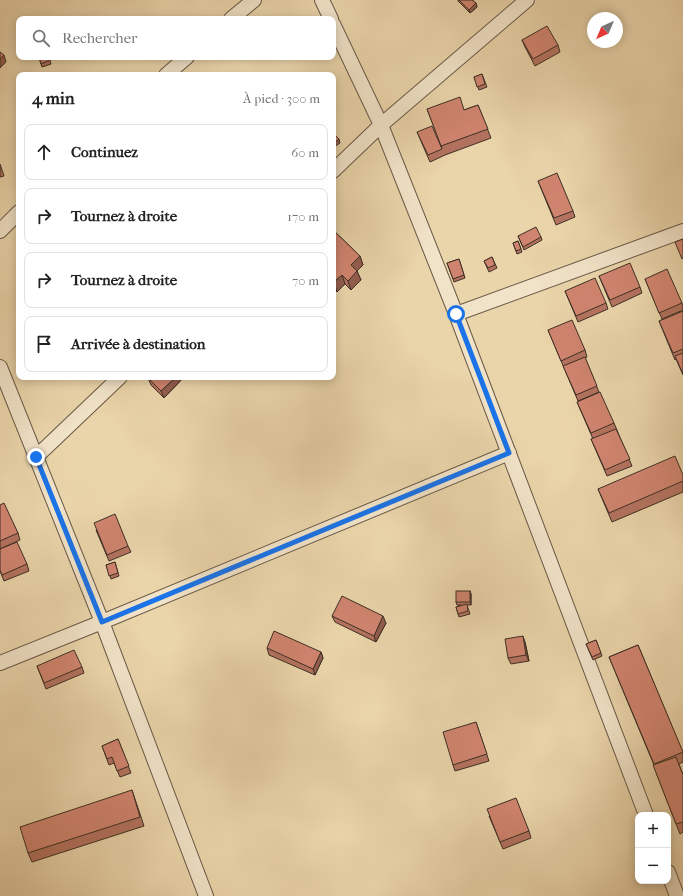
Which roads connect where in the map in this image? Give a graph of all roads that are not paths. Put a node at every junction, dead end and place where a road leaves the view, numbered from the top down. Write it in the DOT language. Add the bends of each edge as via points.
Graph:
graph roads {
  1 [pos="254,0"];
  2 [pos="322,0"];
  3 [pos="527,0"];
  4 [pos="235,16"];
  5 [pos="330,16"];
  6 [pos="336,30"];
  7 [pos="184,60"];
  8 [pos="170,72"];
  9 [pos="381,125"];
  10 [pos="336,168"];
  11 [pos="16,215"];
  12 [pos="0,231"];
  13 [pos="683,231"];
  14 [pos="456,314"];
  15 [pos="0,367"];
  16 [pos="117,380"];
  17 [pos="509,453"];
  18 [pos="36,457"];
  19 [pos="102,622"];
  20 [pos="0,663"];
  21 [pos="645,812"];
  22 [pos="671,880"];
  23 [pos="206,896"];
  24 [pos="677,896"];
  1 -- 4 [label="street"];
  2 -- 5 [label="street"];
  3 -- 9 [label="street"];
  6 -- 9 [label="street"];
  7 -- 8 [label="street"];
  9 -- 10 [label="street"];
  9 -- 14 [label="street"];
  11 -- 12 [label="street"];
  13 -- 14 [label="street"];
  14 -- 17 [label="street"];
  15 -- 18 [label="street"];
  16 -- 18 [label="street"];
  17 -- 19 [label="street"];
  17 -- 21 [label="street"];
  18 -- 19 [label="street"];
  19 -- 20 [label="street"];
  19 -- 23 [label="street"];
  22 -- 24 [label="street"];
}
